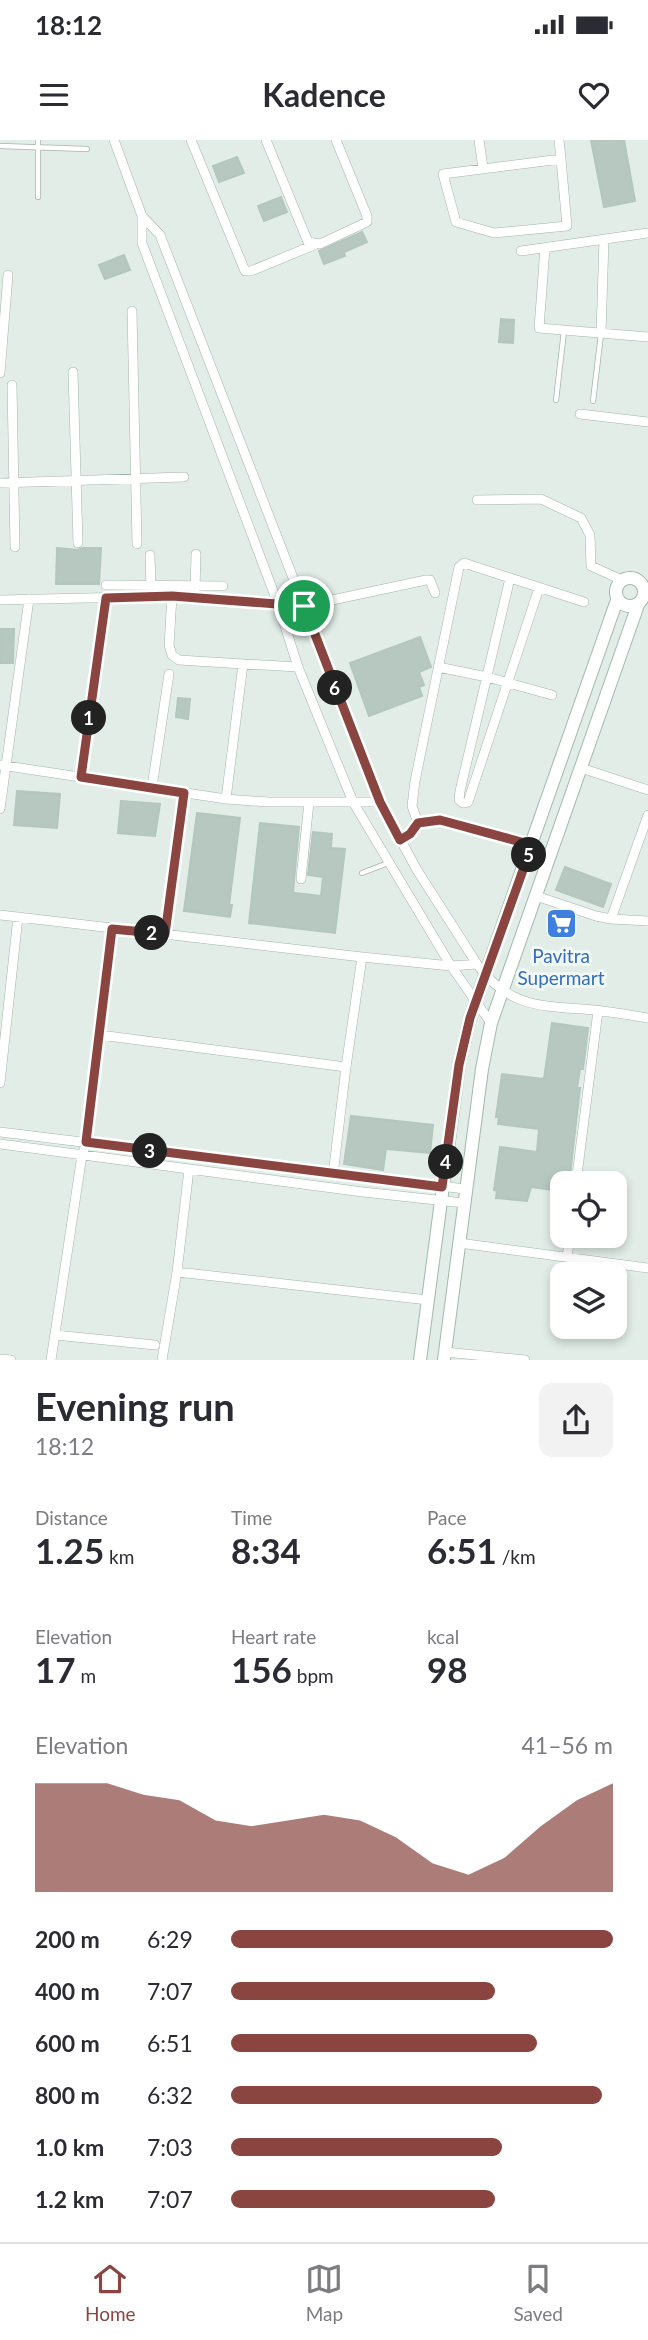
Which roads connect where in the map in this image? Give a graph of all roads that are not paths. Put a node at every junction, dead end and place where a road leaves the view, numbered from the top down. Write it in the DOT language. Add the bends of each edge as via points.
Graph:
graph roads {
  1 [pos="38,140"];
  2 [pos="114,140"];
  3 [pos="191,140"];
  4 [pos="266,140"];
  5 [pos="336,140"];
  6 [pos="479,140"];
  7 [pos="559,140"];
  8 [pos="0,146"];
  9 [pos="38,148"];
  10 [pos="87,149"];
  11 [pos="561,159"];
  12 [pos="483,168"];
  13 [pos="38,197"];
  14 [pos="142,216"];
  15 [pos="648,233"];
  16 [pos="604,240"];
  17 [pos="314,245"];
  18 [pos="545,248"];
  19 [pos="521,251"];
  20 [pos="8,275"];
  21 [pos="132,311"];
  22 [pos="564,331"];
  23 [pos="601,333"];
  24 [pos="648,337"];
  25 [pos="73,372"];
  26 [pos="0,373"];
  27 [pos="12,385"];
  28 [pos="556,400"];
  29 [pos="593,401"];
  30 [pos="580,414"];
  31 [pos="648,422"];
  32 [pos="184,477"];
  33 [pos="135,478"];
  34 [pos="77,480"];
  35 [pos="14,482"];
  36 [pos="0,483"];
  37 [pos="477,500"];
  38 [pos="78,543"];
  39 [pos="137,544"];
  40 [pos="15,547"];
  41 [pos="196,554"];
  42 [pos="150,555"];
  43 [pos="510,578"];
  44 [pos="622,580"];
  45 [pos="106,585"];
  46 [pos="151,585"];
  47 [pos="195,586"];
  48 [pos="223,586"];
  49 [pos="645,586"];
  50 [pos="539,587"];
  51 [pos="435,593"];
  52 [pos="172,596"];
  53 [pos="151,597"];
  54 [pos="106,598"];
  55 [pos="195,598"];
  56 [pos="29,599"];
  57 [pos="0,600"];
  58 [pos="617,600"];
  59 [pos="584,602"];
  60 [pos="642,603"];
  61 [pos="278,604"];
  62 [pos="304,606"];
  63 [pos="243,664"];
  64 [pos="298,667"];
  65 [pos="438,667"];
  66 [pos="169,674"];
  67 [pos="487,677"];
  68 [pos="507,683"];
  69 [pos="552,695"];
  70 [pos="3,766"];
  71 [pos="581,768"];
  72 [pos="81,777"];
  73 [pos="152,787"];
  74 [pos="648,790"];
  75 [pos="184,793"];
  76 [pos="226,799"];
  77 [pos="309,802"];
  78 [pos="353,802"];
  79 [pos="380,802"];
  80 [pos="0,809"];
  81 [pos="648,815"];
  82 [pos="418,823"];
  83 [pos="400,840"];
  84 [pos="532,845"];
  85 [pos="389,863"];
  86 [pos="362,873"];
  87 [pos="301,879"];
  88 [pos="536,895"];
  89 [pos="0,915"];
  90 [pos="18,917"];
  91 [pos="611,919"];
  92 [pos="648,921"];
  93 [pos="112,929"];
  94 [pos="165,934"];
  95 [pos="362,957"];
  96 [pos="477,964"];
  97 [pos="451,966"];
  98 [pos="486,976"];
  99 [pos="501,990"];
  100 [pos="476,1002"];
  101 [pos="598,1011"];
  102 [pos="648,1018"];
  103 [pos="491,1023"];
  104 [pos="100,1035"];
  105 [pos="346,1068"];
  106 [pos="0,1083"];
  107 [pos="0,1132"];
  108 [pos="86,1142"];
  109 [pos="0,1144"];
  110 [pos="82,1155"];
  111 [pos="188,1169"];
  112 [pos="578,1171"];
  113 [pos="333,1175"];
  114 [pos="441,1193"];
  115 [pos="464,1196"];
  116 [pos="459,1243"];
  117 [pos="568,1248"];
  118 [pos="567,1257"];
  119 [pos="648,1268"];
  120 [pos="177,1272"];
  121 [pos="428,1300"];
  122 [pos="55,1335"];
  123 [pos="155,1345"];
  124 [pos="444,1356"];
  125 [pos="0,1359"];
  126 [pos="11,1360"];
  127 [pos="51,1360"];
  128 [pos="162,1360"];
  129 [pos="420,1360"];
  130 [pos="525,1360"];
  1 -- 9 [label="lane"];
  2 -- 14 [label="street"];
  3 -- 17 [label="street" via="245,271"];
  4 -- 17 [label="street" via="308,242"];
  5 -- 17 [label="street" via="367,222"];
  6 -- 12 [label="street"];
  7 -- 11 [label="street"];
  8 -- 9 [label="lane"];
  9 -- 10 [label="lane"];
  9 -- 13 [label="lane"];
  11 -- 12 [label="street"];
  11 -- 12 [label="street" via="567,226 494,233 456,222 443,174"];
  14 -- 61 [label="street" via="142,243"];
  14 -- 62 [label="street" via="160,235"];
  15 -- 16 [label="street"];
  16 -- 18 [label="street"];
  16 -- 23 [label="street"];
  18 -- 19 [label="street"];
  18 -- 22 [label="street" via="539,328"];
  20 -- 26 [label="street"];
  21 -- 33 [label="street"];
  22 -- 23 [label="street"];
  22 -- 28 [label="lane"];
  23 -- 24 [label="street"];
  23 -- 29 [label="lane"];
  25 -- 34 [label="street"];
  27 -- 35 [label="street"];
  30 -- 31 [label="street"];
  32 -- 33 [label="street"];
  33 -- 34 [label="street"];
  33 -- 39 [label="street"];
  34 -- 35 [label="street"];
  34 -- 38 [label="street"];
  35 -- 36 [label="street"];
  35 -- 40 [label="street"];
  37 -- 44 [label="street" via="541,499 581,518 590,535 591,566"];
  41 -- 47 [label="street"];
  42 -- 46 [label="street"];
  43 -- 50 [label="street"];
  43 -- 65 [label="street" via="464,564 459,567"];
  43 -- 67 [label="street"];
  44 -- 49 [label="street" via="633,578"];
  44 -- 58 [label="street" via="616,589"];
  45 -- 46 [label="street"];
  46 -- 47 [label="street"];
  46 -- 53 [label="street"];
  47 -- 48 [label="street"];
  47 -- 55 [label="street"];
  49 -- 60 [label="street"];
  50 -- 59 [label="street"];
  50 -- 68 [label="street"];
  51 -- 62 [label="street" via="426,580"];
  52 -- 53 [label="street"];
  52 -- 55 [label="street"];
  52 -- 63 [label="street" via="172,655 179,660"];
  53 -- 54 [label="street"];
  54 -- 56 [label="street"];
  54 -- 72 [label="street"];
  55 -- 61 [label="street"];
  56 -- 57 [label="street"];
  56 -- 70 [label="street"];
  58 -- 60 [label="street" via="626,607"];
  58 -- 84 [label="street"];
  60 -- 71 [label="street"];
  61 -- 62 [label="street"];
  61 -- 64 [label="street"];
  62 -- 79 [label="street"];
  63 -- 64 [label="street"];
  63 -- 76 [label="street"];
  64 -- 78 [label="street"];
  65 -- 67 [label="street"];
  65 -- 82 [label="street" via="415,781 412,806"];
  66 -- 73 [label="street"];
  67 -- 68 [label="street"];
  67 -- 68 [label="street" via="460,791 463,803 468,802"];
  68 -- 69 [label="street"];
  70 -- 72 [label="street"];
  70 -- 80 [label="street"];
  71 -- 74 [label="street"];
  71 -- 88 [label="street"];
  72 -- 73 [label="street"];
  73 -- 75 [label="street"];
  75 -- 76 [label="street"];
  75 -- 94 [label="street"];
  76 -- 77 [label="street"];
  77 -- 78 [label="street"];
  77 -- 87 [label="street"];
  78 -- 79 [label="street"];
  78 -- 85 [label="street"];
  79 -- 83 [label="street"];
  81 -- 91 [label="street"];
  82 -- 83 [label="street"];
  82 -- 84 [label="street" via="440,820"];
  83 -- 96 [label="street"];
  84 -- 98 [label="street"];
  85 -- 86 [label="lane"];
  85 -- 97 [label="street"];
  88 -- 91 [label="street"];
  88 -- 99 [label="street"];
  89 -- 90 [label="street"];
  90 -- 93 [label="street"];
  90 -- 106 [label="street"];
  91 -- 92 [label="street"];
  93 -- 94 [label="street"];
  93 -- 104 [label="street"];
  94 -- 95 [label="street"];
  95 -- 97 [label="street"];
  95 -- 105 [label="street"];
  96 -- 97 [label="street"];
  96 -- 98 [label="street"];
  97 -- 100 [label="street"];
  98 -- 99 [label="street"];
  98 -- 100 [label="street"];
  99 -- 101 [label="street" via="532,1005"];
  99 -- 103 [label="street"];
  100 -- 103 [label="street"];
  100 -- 114 [label="street" via="459,1065"];
  101 -- 102 [label="street"];
  101 -- 112 [label="street"];
  103 -- 115 [label="street"];
  104 -- 105 [label="street"];
  104 -- 108 [label="street"];
  105 -- 113 [label="street"];
  107 -- 108 [label="street"];
  108 -- 110 [label="street"];
  108 -- 113 [label="street"];
  109 -- 110 [label="street"];
  110 -- 111 [label="street"];
  110 -- 122 [label="street"];
  111 -- 114 [label="street"];
  111 -- 120 [label="street"];
  113 -- 114 [label="street"];
  114 -- 115 [label="street"];
  114 -- 121 [label="street"];
  115 -- 116 [label="street"];
  116 -- 118 [label="street"];
  116 -- 124 [label="street"];
  117 -- 118 [label="street"];
  118 -- 119 [label="street"];
  120 -- 121 [label="street"];
  120 -- 128 [label="street"];
  121 -- 129 [label="street"];
  122 -- 123 [label="street"];
  122 -- 127 [label="street"];
  124 -- 130 [label="street"];
  125 -- 126 [label="street"];
}
